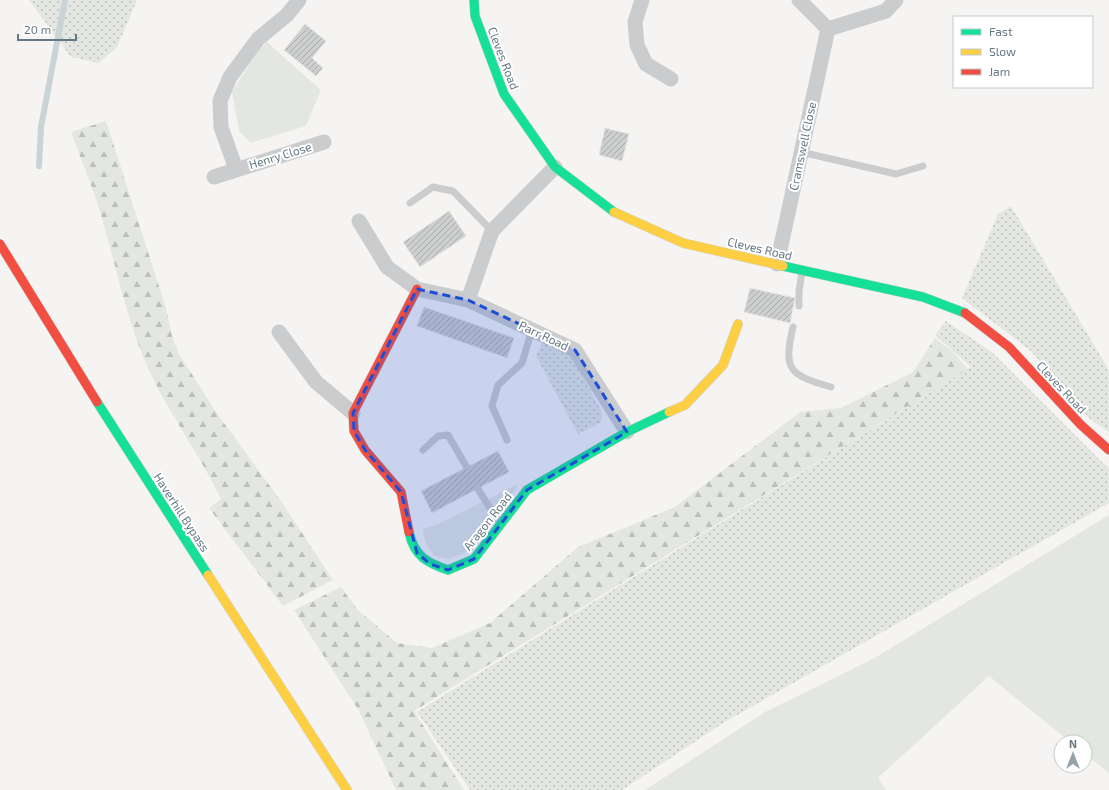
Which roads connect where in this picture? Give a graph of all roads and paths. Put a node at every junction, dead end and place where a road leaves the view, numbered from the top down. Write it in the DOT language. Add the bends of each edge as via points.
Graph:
graph roads {
  1 [pos="299,0"];
  2 [pos="474,0"];
  3 [pos="642,0"];
  4 [pos="799,0"];
  5 [pos="896,0"];
  6 [pos="828,29"];
  7 [pos="671,79"];
  8 [pos="324,142"];
  9 [pos="801,152"];
  10 [pos="922,166"];
  11 [pos="555,167"];
  12 [pos="236,169"];
  13 [pos="214,177"];
  14 [pos="410,203"];
  15 [pos="359,221"];
  16 [pos="492,231"];
  17 [pos="0,244"];
  18 [pos="777,264"];
  19 [pos="802,270"];
  20 [pos="417,289"];
  21 [pos="468,300"];
  22 [pos="799,306"];
  23 [pos="738,324"];
  24 [pos="793,327"];
  25 [pos="532,330"];
  26 [pos="278,332"];
  27 [pos="831,387"];
  28 [pos="353,413"];
  29 [pos="627,432"];
  30 [pos="507,440"];
  31 [pos="423,450"];
  32 [pos="1109,450"];
  33 [pos="466,466"];
  34 [pos="478,489"];
  35 [pos="500,525"];
  36 [pos="347,790"];
  1 -- 12 [label="street, Henry Close" via="287,15 258,39 230,77 220,101 221,127"];
  2 -- 11 [label="street, Cleves Road" via="475,16 504,94"];
  3 -- 7 [label="street" via="635,22 637,46 646,64"];
  4 -- 6 [label="street"];
  5 -- 6 [label="street" via="886,11"];
  6 -- 9 [label="street, Cramswell Close"];
  8 -- 12 [label="street, Henry Close"];
  9 -- 10 [label="lane" via="896,174"];
  9 -- 18 [label="street, Cramswell Close"];
  11 -- 16 [label="street"];
  11 -- 18 [label="street, Cleves Road" via="618,215 683,243"];
  12 -- 13 [label="street, Henry Close"];
  14 -- 16 [label="lane" via="433,187 453,192"];
  15 -- 20 [label="street, Parr Road" via="387,267"];
  16 -- 21 [label="street"];
  17 -- 36 [label="street, Haverhill Bypass" via="110,424"];
  18 -- 19 [label="street, Cleves Road"];
  19 -- 22 [label="lane"];
  19 -- 32 [label="street, Cleves Road" via="923,297 969,315 1009,347 1081,425"];
  20 -- 21 [label="street, Parr Road"];
  20 -- 28 [label="street"];
  21 -- 25 [label="street, Parr Road"];
  23 -- 29 [label="street, Aragon Road" via="723,365 685,405"];
  24 -- 27 [label="lane" via="787,353 792,370 802,377"];
  25 -- 29 [label="street, Parr Road" via="575,350"];
  25 -- 30 [label="lane" via="522,363 498,385 492,406"];
  26 -- 28 [label="street" via="316,382"];
  28 -- 35 [label="street, Aragon Road" via="354,431 366,450 401,492 410,537 417,553 430,564 448,570 474,559"];
  29 -- 35 [label="street, Aragon Road" via="527,490"];
  31 -- 33 [label="lane" via="438,436 448,435"];
  34 -- 35 [label="lane"];
}
